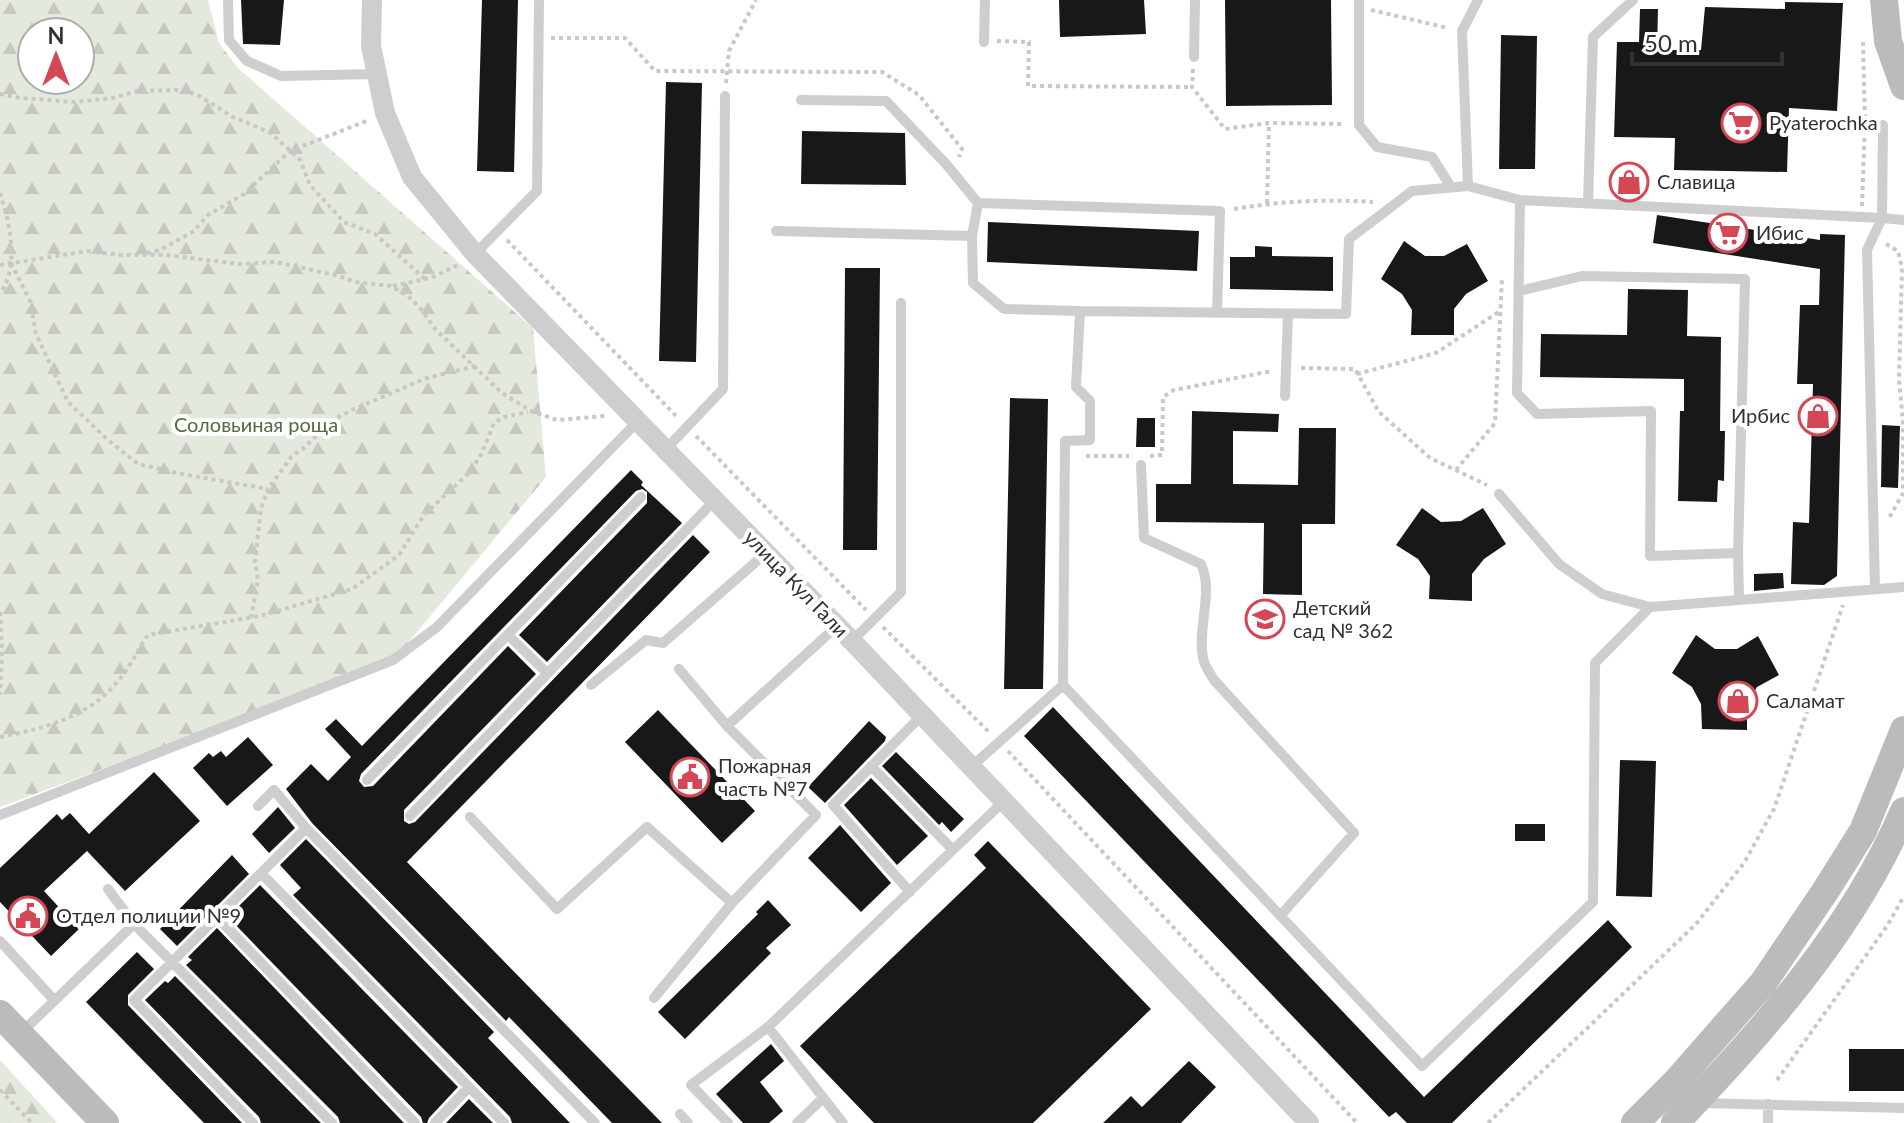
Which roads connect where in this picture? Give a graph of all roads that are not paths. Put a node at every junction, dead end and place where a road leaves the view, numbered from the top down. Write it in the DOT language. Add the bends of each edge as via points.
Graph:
graph roads {
  1 [pos="228,0"];
  2 [pos="372,0"];
  3 [pos="539,0"];
  4 [pos="985,0"];
  5 [pos="1195,0"];
  6 [pos="1478,0"];
  7 [pos="1633,0"];
  8 [pos="1884,0"];
  9 [pos="1359,3"];
  10 [pos="984,42"];
  11 [pos="1194,57"];
  12 [pos="377,74"];
  13 [pos="1904,86"];
  14 [pos="725,96"];
  15 [pos="801,100"];
  16 [pos="1883,125"];
  17 [pos="1468,186"];
  18 [pos="1451,187"];
  19 [pos="1520,200"];
  20 [pos="978,203"];
  21 [pos="1588,203"];
  22 [pos="1882,218"];
  23 [pos="1904,220"];
  24 [pos="776,231"];
  25 [pos="972,236"];
  26 [pos="475,254"];
  27 [pos="1519,291"];
  28 [pos="901,303"];
  29 [pos="1080,311"];
  30 [pos="1217,313"];
  31 [pos="1288,314"];
  32 [pos="1285,396"];
  33 [pos="638,421"];
  34 [pos="666,449"];
  35 [pos="1138,461"];
  36 [pos="1499,494"];
  37 [pos="641,497"];
  38 [pos="715,500"];
  39 [pos="766,553"];
  40 [pos="1738,553"];
  41 [pos="1904,587"];
  42 [pos="1875,589"];
  43 [pos="1739,600"];
  44 [pos="1650,607"];
  45 [pos="837,626"];
  46 [pos="508,635"];
  47 [pos="852,641"];
  48 [pos="679,669"];
  49 [pos="547,673"];
  50 [pos="591,685"];
  51 [pos="1063,685"];
  52 [pos="922,715"];
  53 [pos="727,726"];
  54 [pos="1904,730"];
  55 [pos="871,766"];
  56 [pos="971,767"];
  57 [pos="367,780"];
  58 [pos="1004,801"];
  59 [pos="258,806"];
  60 [pos="1904,811"];
  61 [pos="0,815"];
  62 [pos="410,816"];
  63 [pos="470,817"];
  64 [pos="306,828"];
  65 [pos="953,850"];
  66 [pos="261,873"];
  67 [pos="108,889"];
  68 [pos="910,892"];
  69 [pos="732,903"];
  70 [pos="1280,916"];
  71 [pos="217,917"];
  72 [pos="134,924"];
  73 [pos="0,941"];
  74 [pos="172,962"];
  75 [pos="654,998"];
  76 [pos="54,1000"];
  77 [pos="10,1024"];
  78 [pos="768,1027"];
  79 [pos="469,1087"];
  80 [pos="823,1098"];
  81 [pos="1768,1104"];
  82 [pos="1904,1108"];
  83 [pos="1685,1113"];
  84 [pos="95,1117"];
  85 [pos="253,1123"];
  86 [pos="332,1123"];
  87 [pos="415,1123"];
  88 [pos="435,1123"];
  89 [pos="504,1123"];
  90 [pos="595,1123"];
  91 [pos="728,1123"];
  92 [pos="797,1123"];
  93 [pos="843,1123"];
  94 [pos="1309,1123"];
  95 [pos="1635,1123"];
  96 [pos="1768,1123"];
  1 -- 12 [label="lane" via="229,40 247,61 281,76"];
  2 -- 12 [label="street, улица Кул Гали" via="371,46"];
  3 -- 26 [label="lane" via="537,191"];
  4 -- 10 [label="lane"];
  5 -- 11 [label="lane"];
  6 -- 17 [label="lane" via="1462,31"];
  7 -- 21 [label="lane" via="1593,37"];
  8 -- 13 [label="main road" via="1888,41"];
  9 -- 18 [label="lane" via="1359,125 1377,147 1432,157"];
  12 -- 26 [label="street, улица Кул Гали" via="385,113 412,177"];
  14 -- 34 [label="lane" via="723,389"];
  15 -- 20 [label="lane" via="886,101"];
  16 -- 22 [label="lane"];
  17 -- 18 [label="lane"];
  17 -- 19 [label="lane"];
  18 -- 31 [label="lane" via="1412,191 1349,239 1346,314"];
  19 -- 21 [label="lane"];
  19 -- 27 [label="lane"];
  20 -- 25 [label="lane"];
  20 -- 30 [label="lane" via="1220,211"];
  21 -- 22 [label="lane"];
  22 -- 23 [label="lane"];
  22 -- 42 [label="lane" via="1867,250"];
  24 -- 25 [label="lane"];
  25 -- 29 [label="lane" via="973,283 1004,309"];
  26 -- 33 [label="street, улица Кул Гали"];
  27 -- 40 [label="lane" via="1517,393 1537,414 1651,411 1650,556"];
  27 -- 40 [label="lane" via="1582,276 1745,279"];
  28 -- 47 [label="lane" via="901,592"];
  29 -- 30 [label="lane"];
  29 -- 51 [label="lane" via="1076,387 1090,401 1090,440 1065,441"];
  30 -- 31 [label="lane"];
  31 -- 32 [label="lane"];
  33 -- 34 [label="street, улица Кул Гали"];
  33 -- 61 [label="lane" via="437,627 393,660"];
  34 -- 38 [label="street, улица Кул Гали"];
  35 -- 70 [label="lane" via="1144,538 1201,564 1206,574 1203,661 1214,680 1354,833"];
  36 -- 44 [label="lane" via="1559,564 1602,594"];
  37 -- 46 [label="lane"];
  38 -- 39 [label="street, улица Кул Гали"];
  38 -- 49 [label="lane"];
  39 -- 45 [label="street, улица Кул Гали"];
  39 -- 50 [label="lane" via="663,643 646,640"];
  40 -- 43 [label="lane"];
  41 -- 42 [label="lane"];
  42 -- 43 [label="lane"];
  43 -- 44 [label="lane"];
  44 -- 70 [label="lane" via="1595,663 1593,902 1422,1066"];
  45 -- 47 [label="street, улица Кул Гали"];
  45 -- 53 [label="lane"];
  46 -- 49 [label="lane"];
  46 -- 57 [label="lane"];
  47 -- 52 [label="street, улица Кул Гали"];
  48 -- 53 [label="lane"];
  49 -- 62 [label="lane"];
  51 -- 56 [label="lane"];
  51 -- 70 [label="lane"];
  52 -- 55 [label="lane"];
  52 -- 56 [label="street, улица Кул Гали"];
  53 -- 69 [label="lane" via="816,815"];
  54 -- 95 [label="main road" via="1863,831 1763,983"];
  55 -- 65 [label="lane"];
  55 -- 68 [label="lane" via="833,805"];
  56 -- 58 [label="street, улица Кул Гали"];
  58 -- 65 [label="lane"];
  58 -- 94 [label="street, улица Кул Гали"];
  59 -- 64 [label="lane" via="274,790"];
  60 -- 83 [label="main road" via="1855,904 1790,995"];
  63 -- 69 [label="lane" via="557,909 647,827"];
  64 -- 66 [label="lane"];
  64 -- 90 [label="lane"];
  65 -- 68 [label="lane"];
  66 -- 71 [label="lane"];
  66 -- 79 [label="lane"];
  67 -- 72 [label="lane"];
  68 -- 78 [label="lane"];
  69 -- 75 [label="lane"];
  71 -- 74 [label="lane"];
  71 -- 87 [label="lane"];
  72 -- 74 [label="lane"];
  72 -- 76 [label="lane"];
  73 -- 76 [label="lane"];
  74 -- 85 [label="lane" via="134,1000"];
  74 -- 86 [label="lane"];
  76 -- 77 [label="lane"];
  77 -- 84 [label="main road"];
  78 -- 80 [label="lane"];
  78 -- 91 [label="lane" via="691,1085"];
  79 -- 88 [label="lane"];
  79 -- 89 [label="lane"];
  80 -- 92 [label="lane"];
  80 -- 93 [label="lane"];
  81 -- 82 [label="lane"];
  81 -- 83 [label="lane"];
  81 -- 96 [label="lane"];
}
